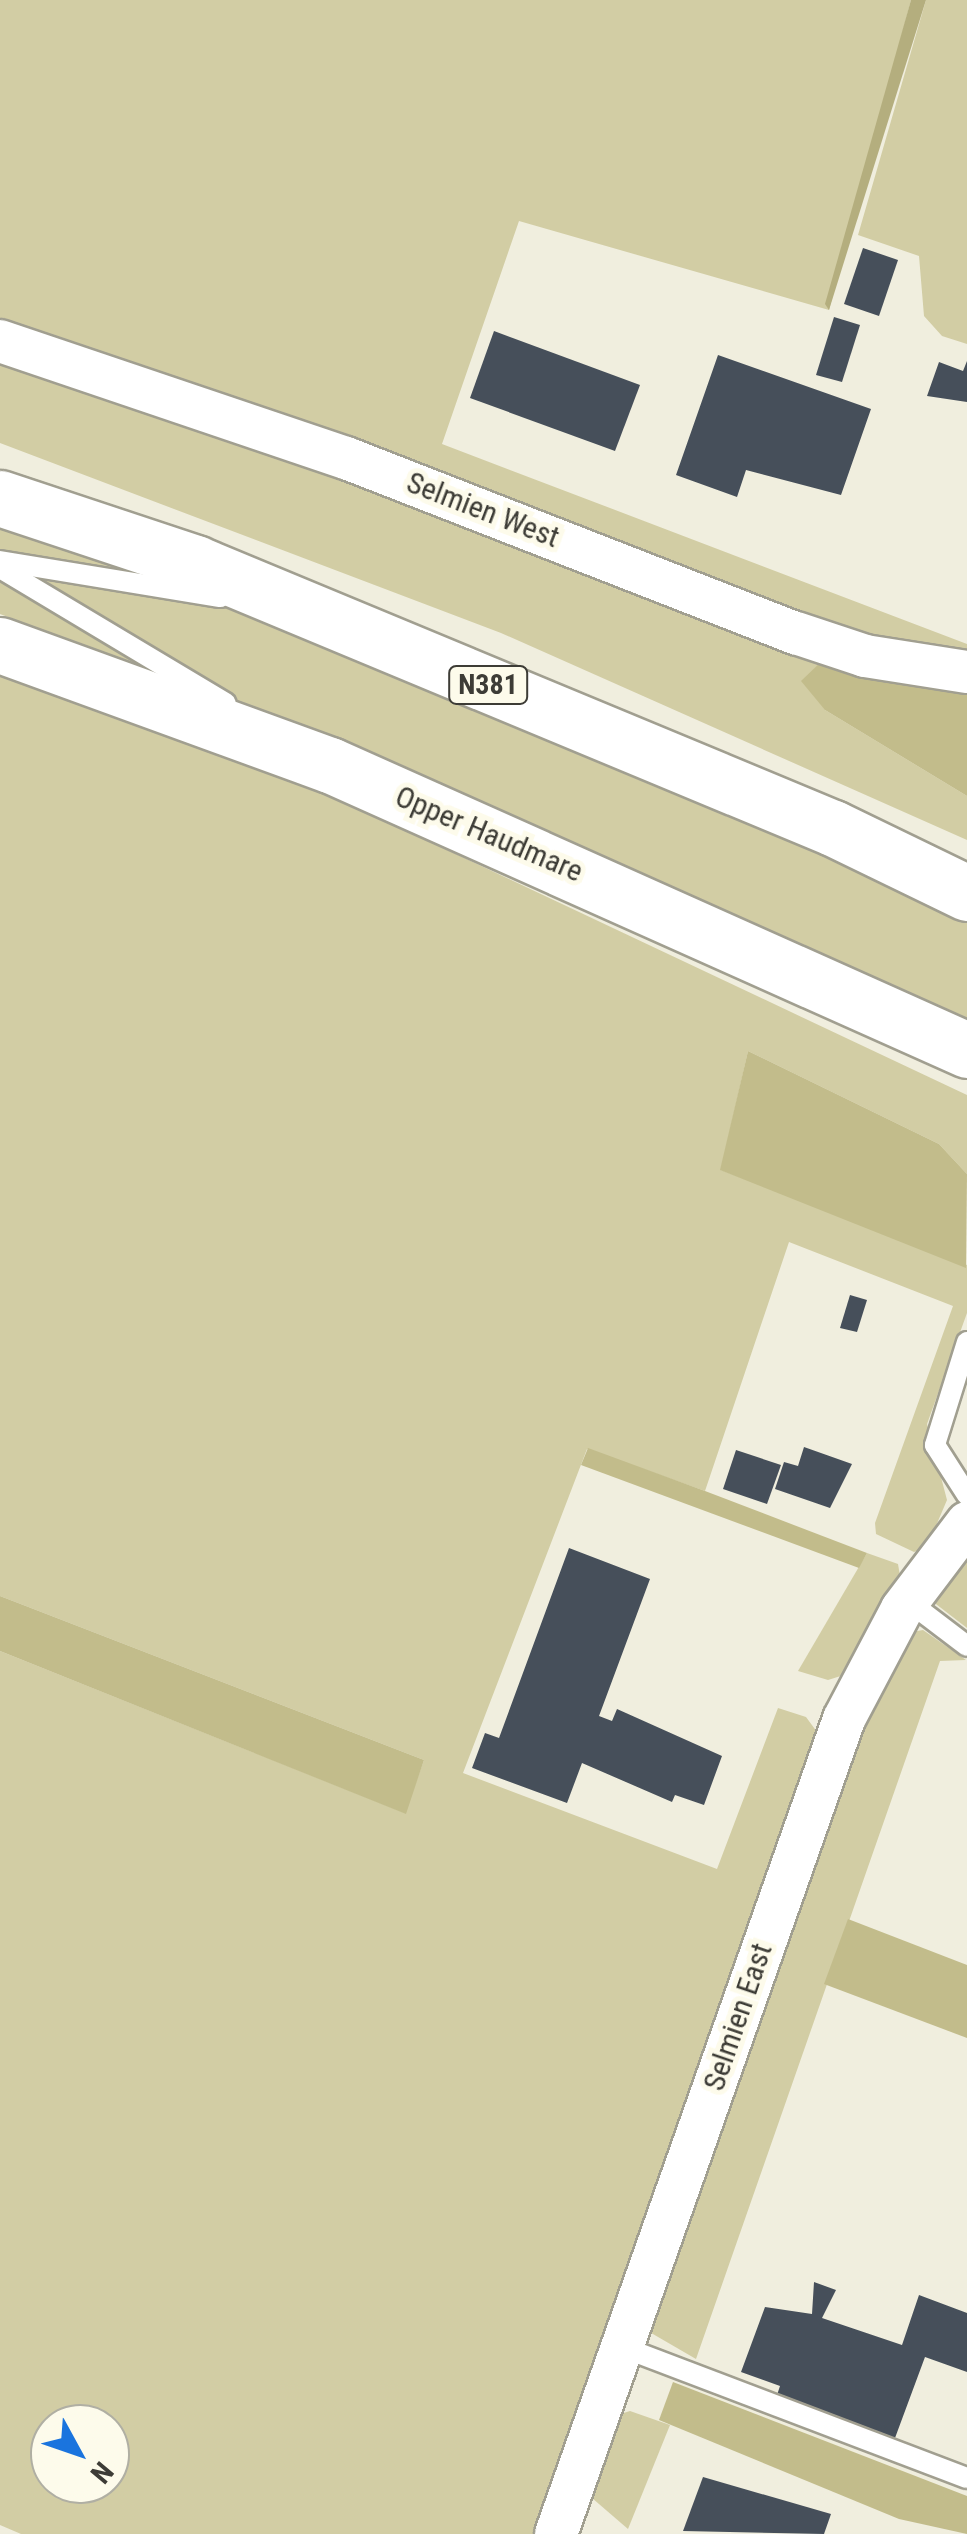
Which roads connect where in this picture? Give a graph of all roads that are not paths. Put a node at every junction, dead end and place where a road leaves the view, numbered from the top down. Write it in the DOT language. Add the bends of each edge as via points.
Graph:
graph roads {
  1 [pos="0,340"];
  2 [pos="0,498"];
  3 [pos="0,564"];
  4 [pos="308,611"];
  5 [pos="0,645"];
  6 [pos="967,672"];
  7 [pos="330,765"];
  8 [pos="967,893"];
  9 [pos="967,1050"];
  10 [pos="967,1342"];
  11 [pos="967,1495"];
  12 [pos="967,1523"];
  13 [pos="908,1601"];
  14 [pos="967,1646"];
  15 [pos="622,2347"];
  16 [pos="967,2478"];
  17 [pos="556,2534"];
  1 -- 6 [label="street, Selmien West" via="346,458 796,633 865,656"];
  2 -- 4 [label="highway, N381"];
  3 -- 4 [label="lane"];
  3 -- 7 [label="lane"];
  4 -- 8 [label="highway, N381"];
  5 -- 7 [label="highway, Opper Haudmare"];
  7 -- 9 [label="highway, Opper Haudmare"];
  10 -- 11 [label="lane" via="935,1444"];
  12 -- 13 [label="street, Selmien East"];
  13 -- 14 [label="lane"];
  13 -- 15 [label="street, Selmien East" via="816,1788"];
  15 -- 16 [label="lane"];
  15 -- 17 [label="street, Selmien East"];
}
